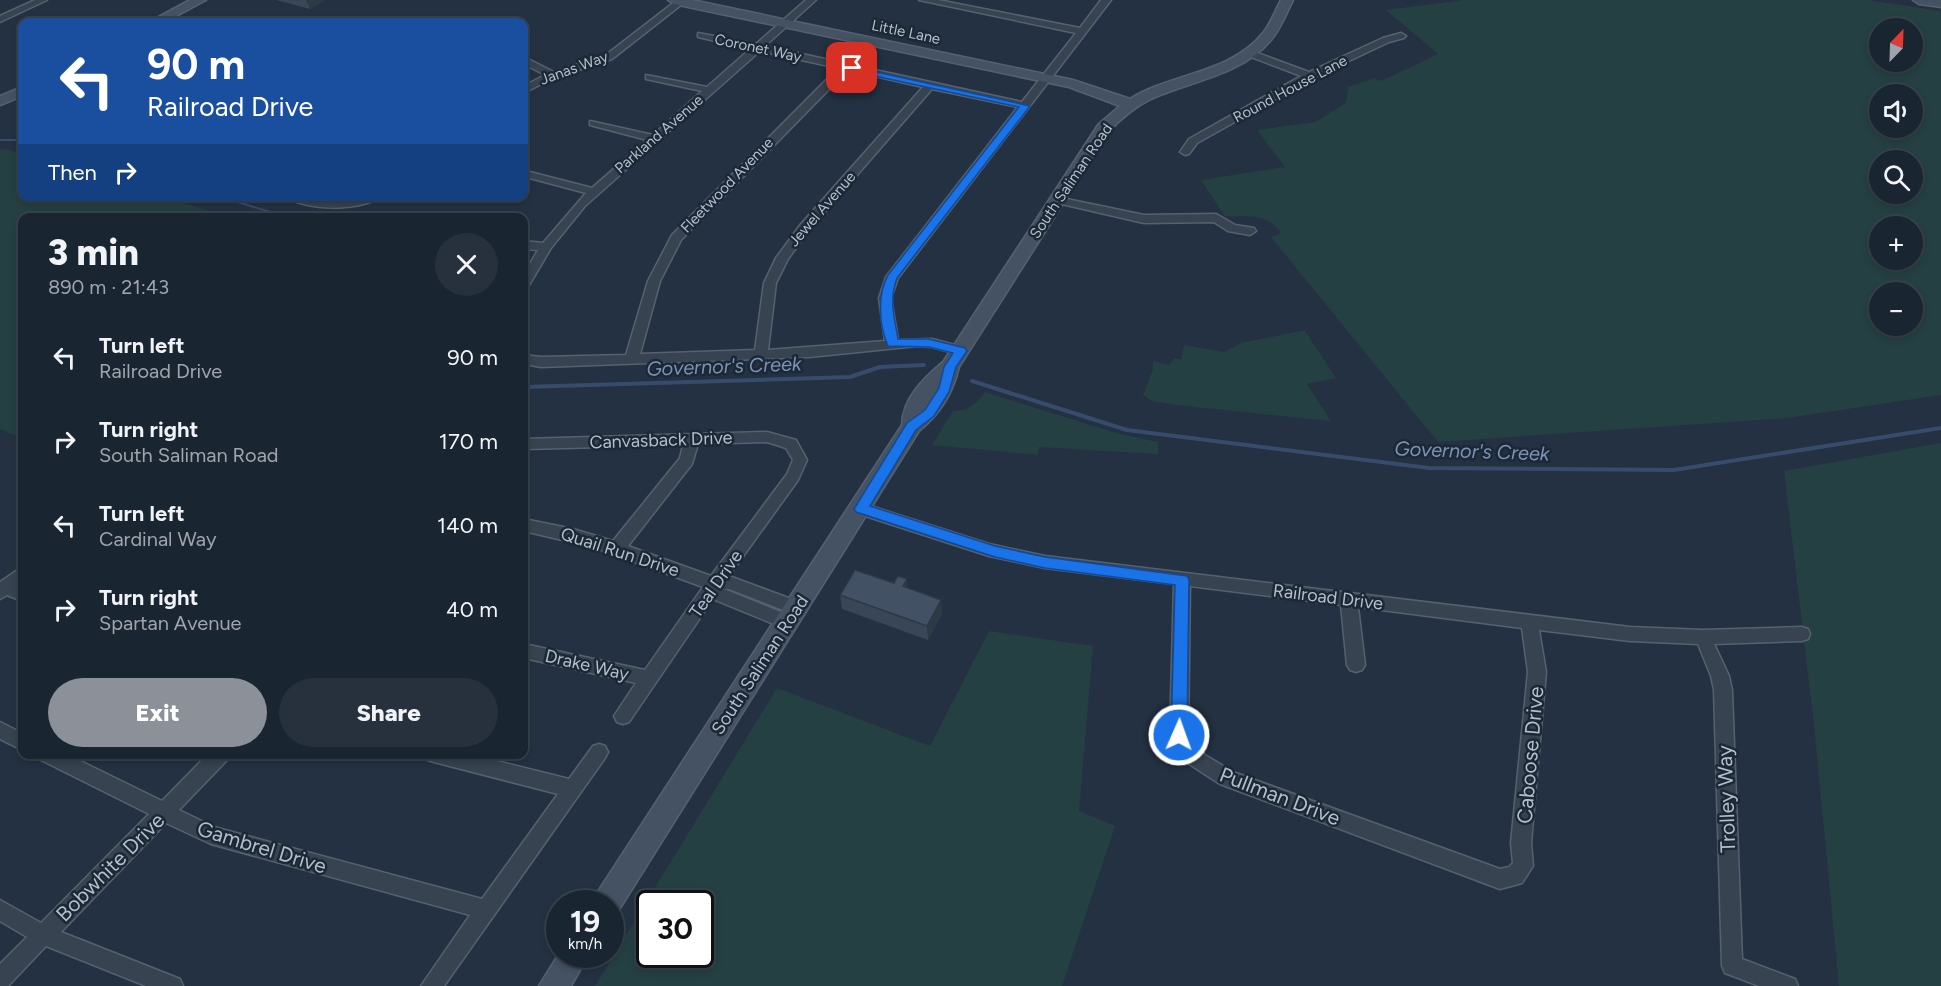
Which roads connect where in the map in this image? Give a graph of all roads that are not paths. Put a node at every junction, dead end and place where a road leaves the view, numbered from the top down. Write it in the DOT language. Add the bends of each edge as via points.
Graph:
graph roads {
  1 [pos="42,0"];
  2 [pos="200,0"];
  3 [pos="811,0"];
  4 [pos="924,0"];
  5 [pos="1106,0"];
  6 [pos="1287,0"];
  7 [pos="1919,0"];
  8 [pos="677,1"];
  9 [pos="1941,3"];
  10 [pos="164,18"];
  11 [pos="0,19"];
  12 [pos="784,23"];
  13 [pos="1082,31"];
  14 [pos="701,35"];
  15 [pos="1401,36"];
  16 [pos="758,48"];
  17 [pos="1249,53"];
  18 [pos="528,62"];
  19 [pos="845,67"];
  20 [pos="551,74"];
  21 [pos="1309,76"];
  22 [pos="650,77"];
  23 [pos="1046,79"];
  24 [pos="930,86"];
  25 [pos="528,88"];
  26 [pos="709,90"];
  27 [pos="18,93"];
  28 [pos="0,101"];
  29 [pos="1130,104"];
  30 [pos="1025,106"];
  31 [pos="594,123"];
  32 [pos="654,138"];
  33 [pos="1185,152"];
  34 [pos="530,175"];
  35 [pos="594,192"];
  36 [pos="1057,200"];
  37 [pos="307,201"];
  38 [pos="363,201"];
  39 [pos="1250,231"];
  40 [pos="528,245"];
  41 [pos="546,247"];
  42 [pos="528,277"];
  43 [pos="892,344"];
  44 [pos="760,355"];
  45 [pos="632,358"];
  46 [pos="955,359"];
  47 [pos="528,360"];
  48 [pos="692,439"];
  49 [pos="528,444"];
  50 [pos="795,449"];
  51 [pos="861,509"];
  52 [pos="528,526"];
  53 [pos="618,548"];
  54 [pos="18,576"];
  55 [pos="1182,580"];
  56 [pos="714,584"];
  57 [pos="3,589"];
  58 [pos="18,594"];
  59 [pos="1349,600"];
  60 [pos="792,615"];
  61 [pos="1530,622"];
  62 [pos="1802,634"];
  63 [pos="1703,637"];
  64 [pos="528,652"];
  65 [pos="1356,665"];
  66 [pos="650,679"];
  67 [pos="622,716"];
  68 [pos="0,730"];
  69 [pos="18,740"];
  70 [pos="599,752"];
  71 [pos="57,759"];
  72 [pos="216,759"];
  73 [pos="454,759"];
  74 [pos="573,789"];
  75 [pos="164,813"];
  76 [pos="1506,879"];
  77 [pos="615,890"];
  78 [pos="0,910"];
  79 [pos="487,910"];
  80 [pos="43,935"];
  81 [pos="565,968"];
  82 [pos="0,979"];
  83 [pos="173,986"];
  84 [pos="432,986"];
  85 [pos="554,986"];
  86 [pos="1788,986"];
  1 -- 11 [label="street"];
  2 -- 10 [label="main road"];
  3 -- 12 [label="street, Parkland Avenue"];
  4 -- 13 [label="street"];
  5 -- 13 [label="street"];
  6 -- 17 [label="main road, South Saliman Road" via="1268,36"];
  7 -- 9 [label="main road"];
  8 -- 12 [label="main road, Little Lane"];
  8 -- 20 [label="street, Janas Way" via="609,57"];
  12 -- 16 [label="street, Parkland Avenue"];
  12 -- 23 [label="main road, Little Lane"];
  13 -- 23 [label="street"];
  14 -- 16 [label="street, Coronet Way"];
  15 -- 21 [label="street, Round House Lane"];
  16 -- 19 [label="street, Coronet Way"];
  16 -- 26 [label="street, Parkland Avenue"];
  17 -- 21 [label="street"];
  17 -- 29 [label="main road, South Saliman Road"];
  18 -- 20 [label="street"];
  19 -- 24 [label="street, Coronet Way"];
  19 -- 45 [label="street, Fleetwood Avenue" via="676,238 651,283"];
  20 -- 25 [label="street, Janas Way"];
  21 -- 33 [label="street, Round House Lane" via="1193,141"];
  22 -- 26 [label="street"];
  23 -- 29 [label="main road, Little Lane" via="1091,89"];
  23 -- 30 [label="street"];
  24 -- 30 [label="street, Coronet Way"];
  24 -- 44 [label="street, Jewel Avenue" via="782,258 770,283"];
  26 -- 32 [label="street, Parkland Avenue"];
  27 -- 28 [label="main road"];
  29 -- 36 [label="main road, South Saliman Road" via="1101,132"];
  30 -- 43 [label="street" via="892,277 885,298"];
  31 -- 32 [label="street"];
  32 -- 35 [label="street, Parkland Avenue"];
  34 -- 35 [label="street"];
  35 -- 41 [label="street, Parkland Avenue" via="561,225"];
  36 -- 39 [label="street" via="1144,219 1216,218 1232,228"];
  36 -- 46 [label="main road, South Saliman Road"];
  37 -- 38 [label="street" via="344,206"];
  40 -- 41 [label="street"];
  41 -- 42 [label="street, Parkland Avenue"];
  43 -- 44 [label="street"];
  43 -- 46 [label="street" via="929,343"];
  44 -- 45 [label="street"];
  45 -- 47 [label="street"];
  46 -- 51 [label="main road, South Saliman Road" via="945,389 930,413 912,426"];
  48 -- 49 [label="street, Canvasback Drive"];
  48 -- 50 [label="street, Canvasback Drive" via="767,437 783,440"];
  48 -- 53 [label="street" via="687,460"];
  50 -- 56 [label="street, Teal Drive" via="800,460 793,476"];
  51 -- 55 [label="street, Railroad Drive" via="995,552"];
  51 -- 60 [label="main road, South Saliman Road"];
  52 -- 53 [label="street, Quail Run Drive"];
  53 -- 56 [label="street, Quail Run Drive"];
  54 -- 57 [label="street"];
  55 -- 59 [label="street, Railroad Drive"];
  55 -- 76 [label="street, Pullman Drive" via="1179,735 1186,750 1227,778"];
  56 -- 60 [label="street, Quail Run Drive" via="719,595 748,598"];
  56 -- 66 [label="street, Teal Drive"];
  57 -- 58 [label="street"];
  59 -- 61 [label="street, Railroad Drive"];
  59 -- 65 [label="street"];
  60 -- 77 [label="main road, South Saliman Road"];
  61 -- 63 [label="street, Railroad Drive" via="1630,634"];
  61 -- 76 [label="street, Caboose Drive" via="1537,672 1521,843 1524,856 1515,876"];
  62 -- 63 [label="street, Railroad Drive"];
  63 -- 86 [label="street, Trolley Way" via="1723,690 1732,966"];
  64 -- 66 [label="street, Drake Way"];
  66 -- 67 [label="street, Teal Drive"];
  68 -- 69 [label="street"];
  70 -- 74 [label="street"];
  71 -- 75 [label="street, Gambrel Drive"];
  72 -- 75 [label="street, Bobwhite Drive"];
  73 -- 74 [label="street"];
  74 -- 79 [label="street"];
  75 -- 79 [label="street, Gambrel Drive" via="211,835"];
  75 -- 80 [label="street, Bobwhite Drive"];
  78 -- 80 [label="street"];
  79 -- 84 [label="street"];
  80 -- 82 [label="street, Bobwhite Drive"];
  80 -- 83 [label="street"];
  81 -- 85 [label="main road"];
}
